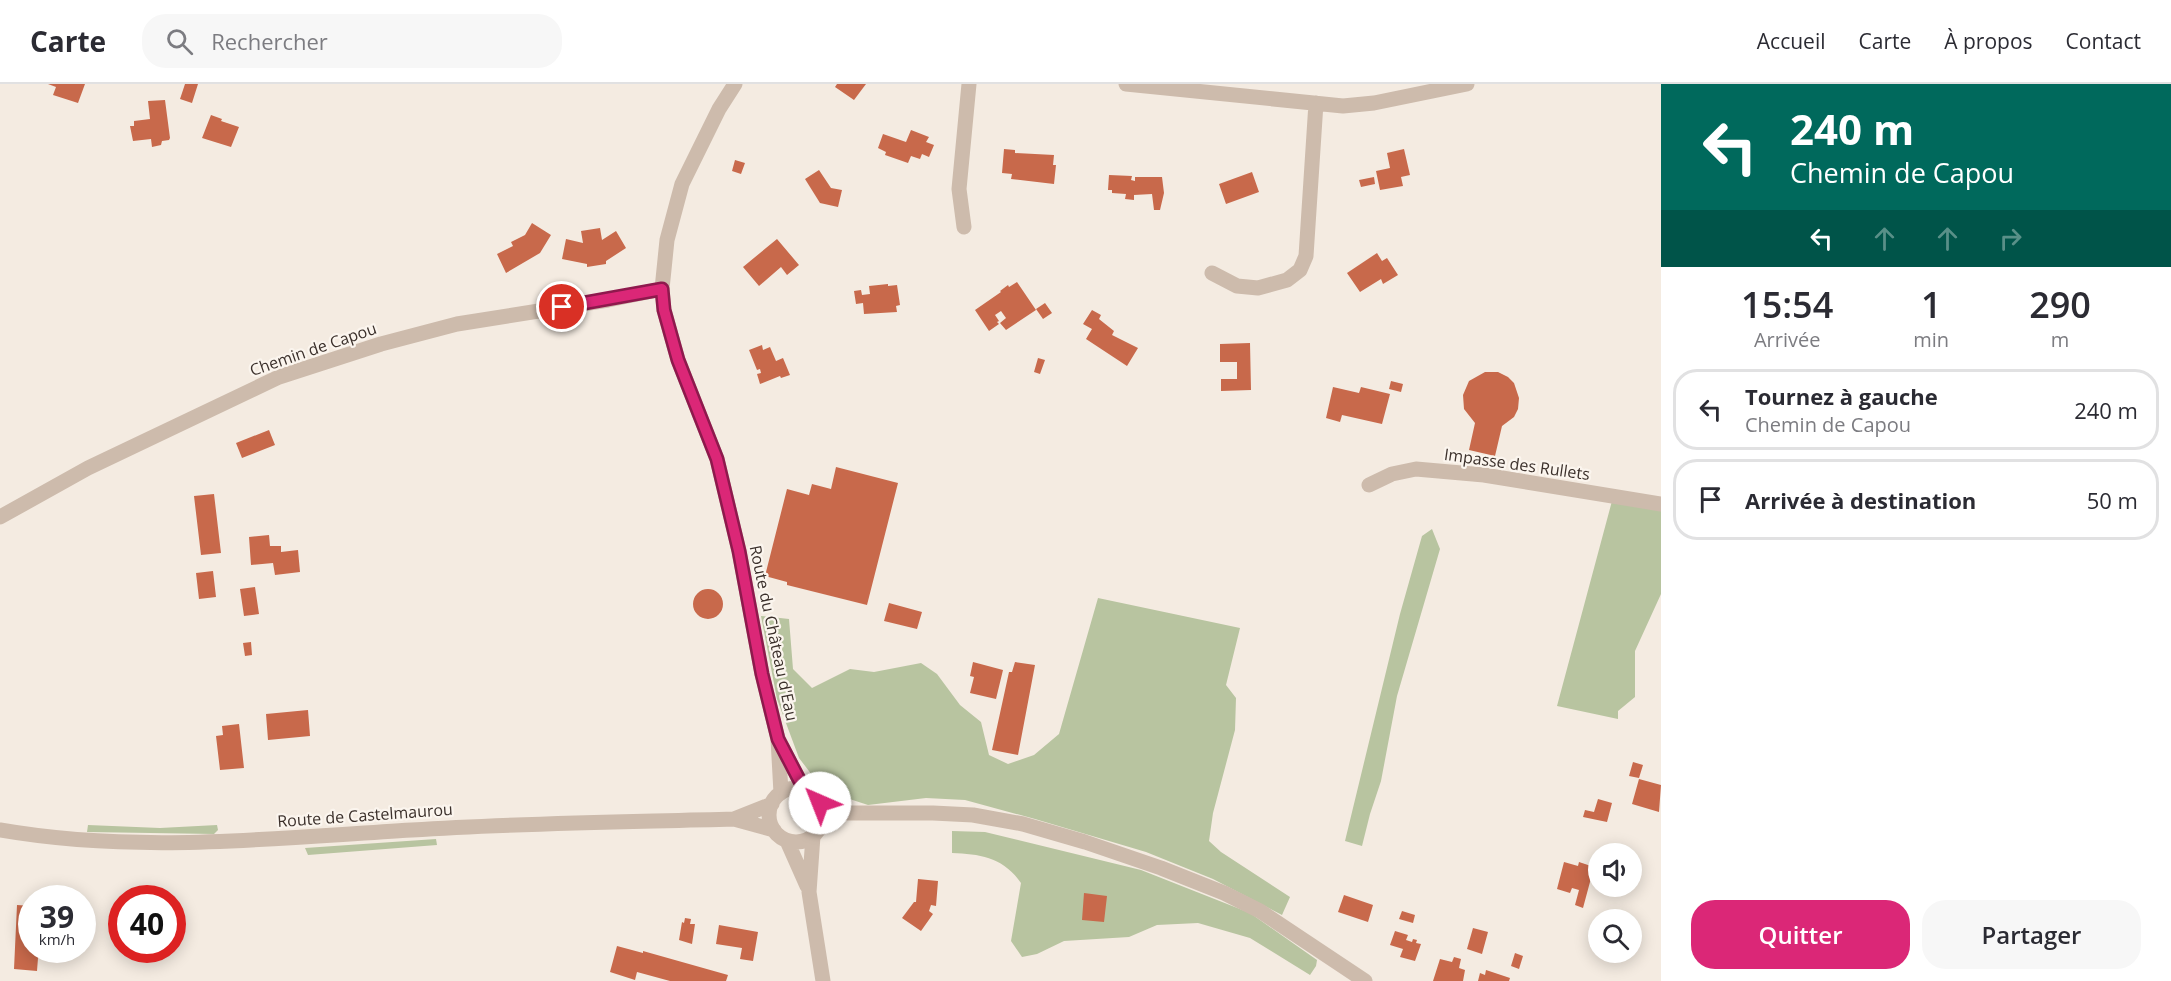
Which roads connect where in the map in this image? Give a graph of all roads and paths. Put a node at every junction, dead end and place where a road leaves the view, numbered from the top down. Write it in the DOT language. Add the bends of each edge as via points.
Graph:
graph roads {
  1 [pos="735,84"];
  2 [pos="745,84"];
  3 [pos="969,84"];
  4 [pos="1126,84"];
  5 [pos="1467,84"];
  6 [pos="1316,103"];
  7 [pos="697,155"];
  8 [pos="964,227"];
  9 [pos="1212,273"];
  10 [pos="662,289"];
  11 [pos="1370,485"];
  12 [pos="1661,504"];
  13 [pos="0,517"];
  14 [pos="778,739"];
  15 [pos="804,789"];
  16 [pos="776,799"];
  17 [pos="823,813"];
  18 [pos="734,819"];
  19 [pos="0,830"];
  20 [pos="774,830"];
  21 [pos="813,836"];
  22 [pos="787,841"];
  23 [pos="809,892"];
  24 [pos="823,981"];
  25 [pos="1365,981"];
  1 -- 7 [label="street, Route du Château d'Eau"];
  2 -- 7 [label="street, Route du Château d'Eau"];
  3 -- 8 [label="street" via="959,189"];
  4 -- 6 [label="street"];
  5 -- 6 [label="street" via="1374,104"];
  6 -- 9 [label="street" via="1306,256 1300,270 1287,280 1258,288 1237,286"];
  7 -- 10 [label="street, Route du Château d'Eau" via="673,211"];
  10 -- 13 [label="street, Chemin de Capou" via="457,324 279,377 88,468"];
  10 -- 14 [label="street, Route du Château d'Eau" via="678,360 717,459"];
  11 -- 12 [label="street, Impasse des Rullets" via="1392,474 1416,469 1484,475"];
  14 -- 15 [label="street, Route du Château d'Eau"];
  14 -- 16 [label="street, Route du Château d'Eau"];
  15 -- 16 [label="street" via="796,788"];
  15 -- 17 [label="street" via="813,794"];
  16 -- 18 [label="street, Route de Castelmaurou"];
  16 -- 20 [label="street" via="769,817"];
  17 -- 21 [label="street" via="823,822"];
  17 -- 25 [label="street" via="973,815 1085,842 1224,893 1260,911"];
  18 -- 19 [label="street, Route de Castelmaurou" via="487,826 194,843 73,840"];
  18 -- 20 [label="street, Route de Castelmaurou"];
  20 -- 22 [label="street"];
  21 -- 22 [label="street" via="800,842"];
  21 -- 23 [label="street"];
  22 -- 23 [label="street"];
  23 -- 24 [label="street"];
}
